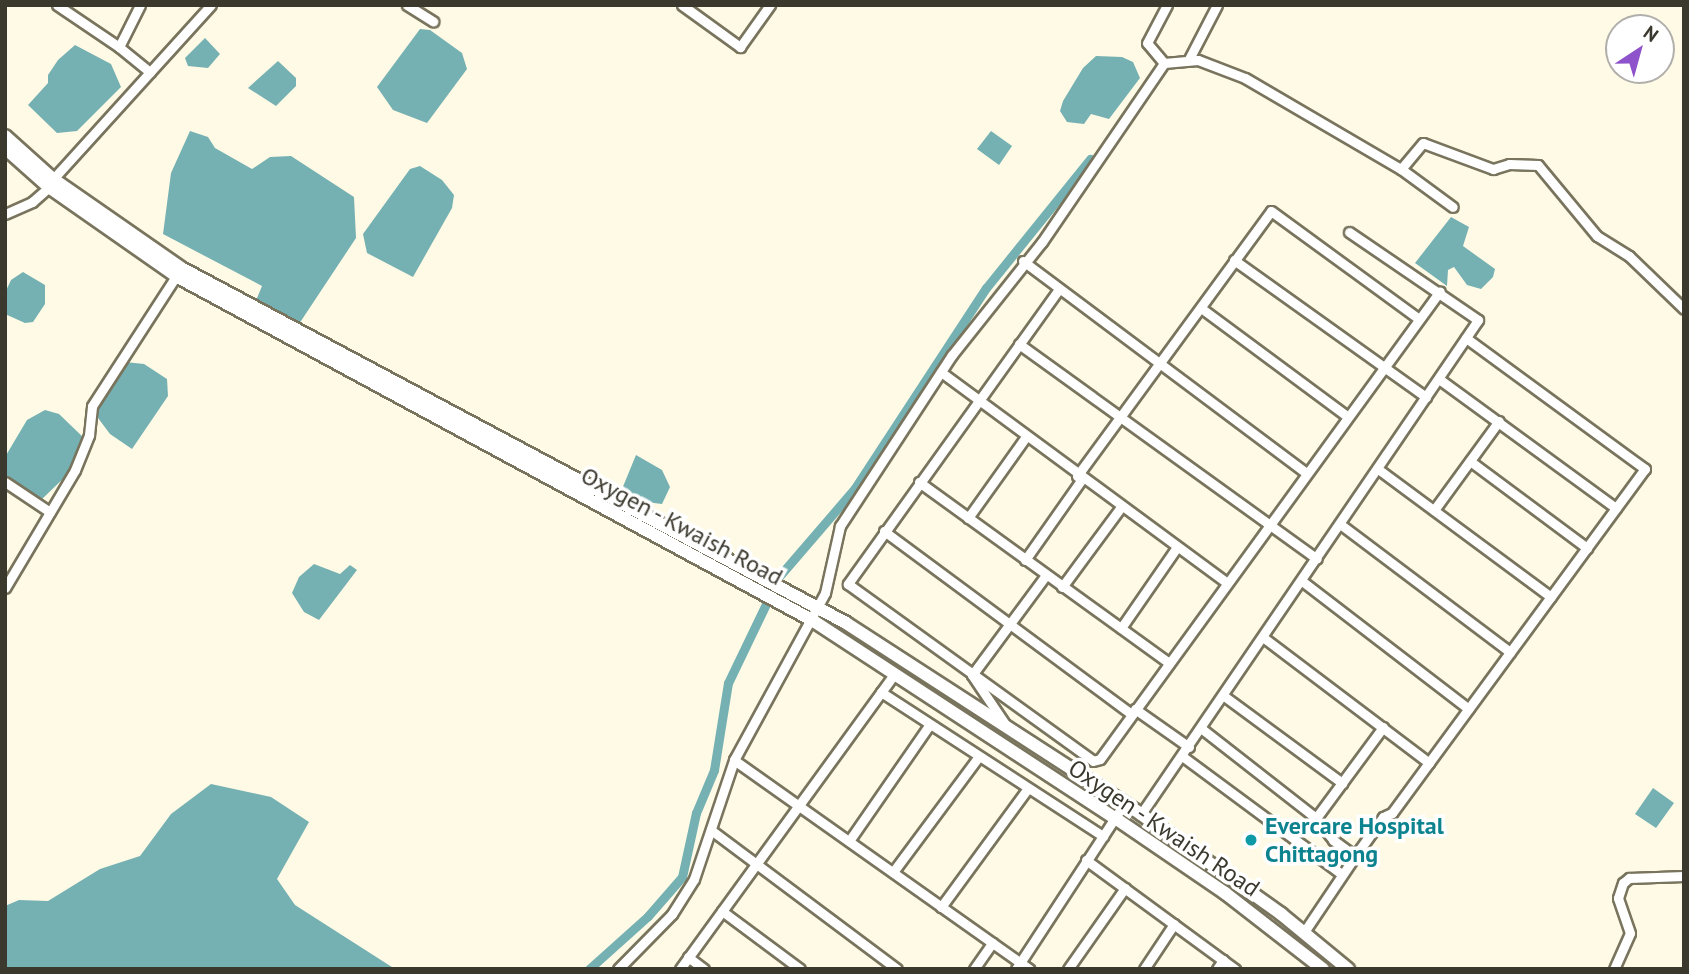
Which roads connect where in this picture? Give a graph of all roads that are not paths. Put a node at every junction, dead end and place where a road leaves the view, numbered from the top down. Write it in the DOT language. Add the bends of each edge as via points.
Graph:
graph roads {
  1 [pos="57,5"];
  2 [pos="140,5"];
  3 [pos="211,5"];
  4 [pos="407,5"];
  5 [pos="681,5"];
  6 [pos="770,5"];
  7 [pos="1167,5"];
  8 [pos="1217,5"];
  9 [pos="433,21"];
  10 [pos="119,47"];
  11 [pos="1189,59"];
  12 [pos="1164,64"];
  13 [pos="150,72"];
  14 [pos="5,136"];
  15 [pos="5,148"];
  16 [pos="1401,169"];
  17 [pos="51,183"];
  18 [pos="1452,206"];
  19 [pos="5,215"];
  20 [pos="1349,232"];
  21 [pos="1234,260"];
  22 [pos="1023,261"];
  23 [pos="179,272"];
  24 [pos="1059,289"];
  25 [pos="1440,291"];
  26 [pos="1201,308"];
  27 [pos="1684,309"];
  28 [pos="1419,319"];
  29 [pos="1466,338"];
  30 [pos="1019,344"];
  31 [pos="1161,363"];
  32 [pos="1383,367"];
  33 [pos="941,373"];
  34 [pos="1439,379"];
  35 [pos="1426,397"];
  36 [pos="976,402"];
  37 [pos="1347,416"];
  38 [pos="1119,419"];
  39 [pos="1499,421"];
  40 [pos="1025,438"];
  41 [pos="1470,461"];
  42 [pos="1378,469"];
  43 [pos="1306,473"];
  44 [pos="1080,477"];
  45 [pos="5,482"];
  46 [pos="919,482"];
  47 [pos="1121,507"];
  48 [pos="1616,508"];
  49 [pos="1434,510"];
  50 [pos="50,512"];
  51 [pos="968,518"];
  52 [pos="1340,524"];
  53 [pos="1268,526"];
  54 [pos="884,531"];
  55 [pos="1177,547"];
  56 [pos="1587,548"];
  57 [pos="1317,559"];
  58 [pos="1025,560"];
  59 [pos="1046,575"];
  60 [pos="1302,581"];
  61 [pos="1227,583"];
  62 [pos="1062,587"];
  63 [pos="5,588"];
  64 [pos="1551,597"];
  65 [pos="814,615"];
  66 [pos="1008,624"];
  67 [pos="1121,628"];
  68 [pos="1264,638"];
  69 [pos="1510,652"];
  70 [pos="1169,663"];
  71 [pos="894,674"];
  72 [pos="972,675"];
  73 [pos="881,692"];
  74 [pos="1224,696"];
  75 [pos="1469,709"];
  76 [pos="1133,712"];
  77 [pos="930,724"];
  78 [pos="1382,727"];
  79 [pos="1202,729"];
  80 [pos="1010,731"];
  81 [pos="1189,747"];
  82 [pos="979,756"];
  83 [pos="1182,756"];
  84 [pos="734,760"];
  85 [pos="1429,763"];
  86 [pos="1342,783"];
  87 [pos="1028,788"];
  88 [pos="1125,804"];
  89 [pos="799,805"];
  90 [pos="1141,814"];
  91 [pos="1115,818"];
  92 [pos="1317,818"];
  93 [pos="710,830"];
  94 [pos="1103,836"];
  95 [pos="849,841"];
  96 [pos="1355,856"];
  97 [pos="1086,860"];
  98 [pos="755,866"];
  99 [pos="893,872"];
  100 [pos="1340,873"];
  101 [pos="1684,876"];
  102 [pos="1125,888"];
  103 [pos="941,907"];
  104 [pos="722,911"];
  105 [pos="1174,924"];
  106 [pos="1304,932"];
  107 [pos="992,943"];
  108 [pos="688,957"];
  109 [pos="1223,960"];
  110 [pos="1022,967"];
  111 [pos="618,969"];
  112 [pos="680,969"];
  113 [pos="704,969"];
  114 [pos="800,969"];
  115 [pos="897,969"];
  116 [pos="974,969"];
  117 [pos="1069,969"];
  118 [pos="1144,969"];
  119 [pos="1217,969"];
  120 [pos="1235,969"];
  121 [pos="1323,969"];
  122 [pos="1349,969"];
  123 [pos="1614,969"];
  1 -- 10 [label="street"];
  2 -- 10 [label="street"];
  3 -- 13 [label="street"];
  4 -- 9 [label="street"];
  5 -- 6 [label="street" via="740,47"];
  7 -- 12 [label="street" via="1147,43"];
  8 -- 11 [label="street"];
  10 -- 13 [label="street"];
  11 -- 12 [label="street"];
  11 -- 16 [label="street" via="1245,78"];
  12 -- 22 [label="street" via="1069,204"];
  13 -- 17 [label="street"];
  14 -- 17 [label="main road, Oxygen - Kwaish Road"];
  15 -- 17 [label="main road, Oxygen - Kwaish Road"];
  16 -- 18 [label="street"];
  16 -- 27 [label="street" via="1423,143 1493,169 1538,165 1597,236 1629,256"];
  17 -- 19 [label="street" via="32,202"];
  17 -- 23 [label="main road, Oxygen - Kwaish Road"];
  20 -- 25 [label="street"];
  21 -- 26 [label="street"];
  21 -- 28 [label="street" via="1271,211"];
  21 -- 32 [label="street"];
  22 -- 24 [label="street"];
  22 -- 33 [label="street"];
  23 -- 50 [label="street" via="92,406 85,450"];
  23 -- 65 [label="main road, Oxygen - Kwaish Road"];
  23 -- 65 [label="main road, Oxygen - Kwaish Road"];
  24 -- 30 [label="street"];
  24 -- 31 [label="street"];
  25 -- 28 [label="street"];
  25 -- 29 [label="street" via="1478,320"];
  26 -- 31 [label="street"];
  26 -- 37 [label="street"];
  28 -- 32 [label="street"];
  29 -- 34 [label="street"];
  29 -- 48 [label="street" via="1645,469"];
  30 -- 36 [label="street"];
  30 -- 38 [label="street"];
  31 -- 38 [label="street"];
  31 -- 43 [label="street"];
  32 -- 35 [label="street"];
  32 -- 37 [label="street"];
  33 -- 36 [label="street"];
  33 -- 65 [label="street" via="840,526 836,558"];
  34 -- 35 [label="street"];
  34 -- 39 [label="street"];
  35 -- 42 [label="street"];
  36 -- 40 [label="street"];
  36 -- 46 [label="street"];
  37 -- 43 [label="street"];
  38 -- 44 [label="street"];
  38 -- 53 [label="street"];
  39 -- 41 [label="street"];
  39 -- 48 [label="street"];
  40 -- 44 [label="street"];
  40 -- 51 [label="street"];
  41 -- 49 [label="street"];
  41 -- 56 [label="street"];
  42 -- 49 [label="street"];
  42 -- 52 [label="street"];
  43 -- 53 [label="street"];
  44 -- 47 [label="street"];
  44 -- 58 [label="street"];
  45 -- 50 [label="street"];
  46 -- 51 [label="street"];
  46 -- 54 [label="street"];
  47 -- 55 [label="street"];
  47 -- 62 [label="street"];
  48 -- 56 [label="street"];
  49 -- 64 [label="street"];
  50 -- 63 [label="street"];
  51 -- 58 [label="street"];
  52 -- 57 [label="street"];
  52 -- 69 [label="street"];
  53 -- 57 [label="street"];
  53 -- 61 [label="street"];
  54 -- 66 [label="street"];
  54 -- 72 [label="street" via="848,584"];
  55 -- 61 [label="street"];
  55 -- 67 [label="street"];
  56 -- 64 [label="street"];
  57 -- 60 [label="street"];
  58 -- 59 [label="street"];
  59 -- 62 [label="street"];
  59 -- 66 [label="street"];
  60 -- 68 [label="street"];
  60 -- 75 [label="street"];
  61 -- 70 [label="street"];
  62 -- 67 [label="street"];
  64 -- 69 [label="street"];
  65 -- 71 [label="main road, Oxygen - Kwaish Road"];
  65 -- 80 [label="main road, Oxygen - Kwaish Road" via="846,623"];
  65 -- 84 [label="street"];
  66 -- 72 [label="street"];
  66 -- 76 [label="street"];
  67 -- 70 [label="street"];
  68 -- 74 [label="street"];
  68 -- 78 [label="street"];
  69 -- 75 [label="street"];
  70 -- 76 [label="street"];
  71 -- 73 [label="street"];
  71 -- 91 [label="main road, Oxygen - Kwaish Road"];
  72 -- 76 [label="street" via="1093,761 1100,759"];
  72 -- 80 [label="street"];
  73 -- 77 [label="street"];
  73 -- 89 [label="street"];
  74 -- 79 [label="street"];
  74 -- 86 [label="street"];
  75 -- 85 [label="street"];
  76 -- 81 [label="street"];
  77 -- 82 [label="street"];
  77 -- 95 [label="street"];
  78 -- 85 [label="street"];
  78 -- 86 [label="street"];
  79 -- 81 [label="street"];
  79 -- 92 [label="street"];
  80 -- 88 [label="main road, Oxygen - Kwaish Road"];
  81 -- 83 [label="street"];
  82 -- 87 [label="street"];
  82 -- 99 [label="street"];
  83 -- 90 [label="street"];
  83 -- 100 [label="street"];
  84 -- 89 [label="street"];
  84 -- 93 [label="street"];
  85 -- 96 [label="street"];
  86 -- 92 [label="street"];
  87 -- 94 [label="street"];
  87 -- 103 [label="street"];
  88 -- 90 [label="main road, Oxygen - Kwaish Road"];
  88 -- 91 [label="street"];
  89 -- 95 [label="street"];
  89 -- 98 [label="street"];
  90 -- 106 [label="main road, Oxygen - Kwaish Road"];
  91 -- 94 [label="street"];
  91 -- 121 [label="main road, Oxygen - Kwaish Road" via="1225,893"];
  92 -- 96 [label="street" via="1333,840"];
  93 -- 98 [label="street"];
  93 -- 111 [label="street" via="686,895"];
  94 -- 97 [label="street"];
  95 -- 99 [label="street"];
  96 -- 106 [label="street"];
  97 -- 102 [label="street"];
  97 -- 110 [label="street"];
  98 -- 104 [label="street"];
  98 -- 115 [label="street"];
  99 -- 103 [label="street"];
  101 -- 123 [label="street" via="1629,878 1623,883 1618,898 1630,933"];
  102 -- 105 [label="street"];
  102 -- 117 [label="street"];
  103 -- 107 [label="street"];
  104 -- 108 [label="street"];
  104 -- 114 [label="street"];
  105 -- 109 [label="street"];
  105 -- 118 [label="street"];
  106 -- 122 [label="main road, Oxygen - Kwaish Road"];
  107 -- 110 [label="street"];
  107 -- 116 [label="street"];
  108 -- 112 [label="street"];
  108 -- 113 [label="street"];
  109 -- 119 [label="street"];
  109 -- 120 [label="street"];
}
